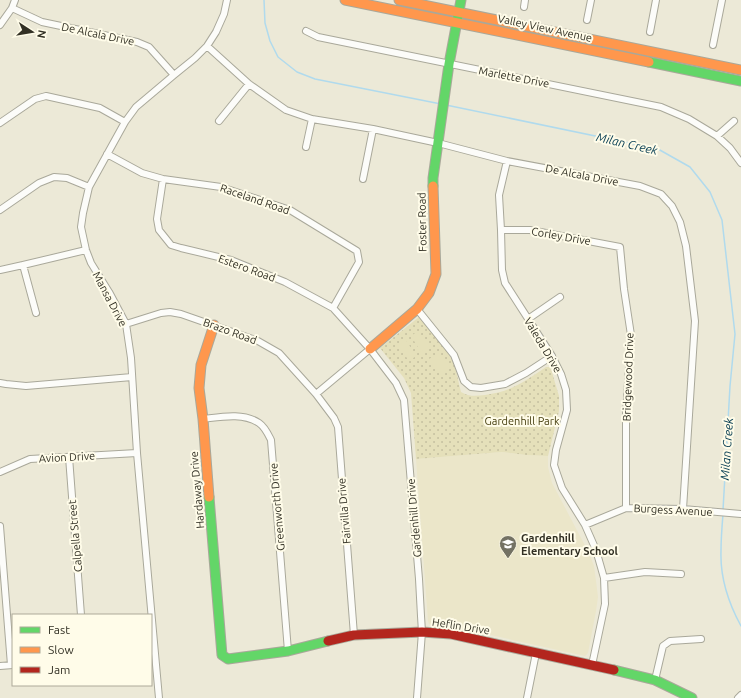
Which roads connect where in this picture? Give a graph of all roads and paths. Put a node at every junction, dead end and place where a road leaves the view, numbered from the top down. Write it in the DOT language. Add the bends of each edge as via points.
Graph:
graph roads {
  1 [pos="15,0"];
  2 [pos="226,0"];
  3 [pos="345,0"];
  4 [pos="399,0"];
  5 [pos="461,0"];
  6 [pos="591,0"];
  7 [pos="656,0"];
  8 [pos="722,0"];
  9 [pos="12,8"];
  10 [pos="458,12"];
  11 [pos="587,20"];
  12 [pos="456,22"];
  13 [pos="0,25"];
  14 [pos="306,31"];
  15 [pos="650,32"];
  16 [pos="713,45"];
  17 [pos="207,46"];
  18 [pos="449,64"];
  19 [pos="741,70"];
  20 [pos="174,75"];
  21 [pos="741,81"];
  22 [pos="249,84"];
  23 [pos="312,120"];
  24 [pos="219,121"];
  25 [pos="734,121"];
  26 [pos="0,122"];
  27 [pos="125,122"];
  28 [pos="373,129"];
  29 [pos="717,136"];
  30 [pos="438,143"];
  31 [pos="306,147"];
  32 [pos="107,154"];
  33 [pos="507,161"];
  34 [pos="741,162"];
  35 [pos="164,179"];
  36 [pos="363,179"];
  37 [pos="89,188"];
  38 [pos="0,210"];
  39 [pos="501,230"];
  40 [pos="620,246"];
  41 [pos="86,250"];
  42 [pos="23,265"];
  43 [pos="0,270"];
  44 [pos="560,297"];
  45 [pos="334,308"];
  46 [pos="417,309"];
  47 [pos="36,312"];
  48 [pos="528,319"];
  49 [pos="126,324"];
  50 [pos="214,325"];
  51 [pos="370,349"];
  52 [pos="552,356"];
  53 [pos="132,377"];
  54 [pos="0,383"];
  55 [pos="316,394"];
  56 [pos="203,419"];
  57 [pos="138,453"];
  58 [pos="69,457"];
  59 [pos="0,472"];
  60 [pos="626,508"];
  61 [pos="683,509"];
  62 [pos="741,514"];
  63 [pos="585,525"];
  64 [pos="0,526"];
  65 [pos="681,574"];
  66 [pos="604,578"];
  67 [pos="81,614"];
  68 [pos="150,614"];
  69 [pos="422,632"];
  70 [pos="354,636"];
  71 [pos="701,639"];
  72 [pos="152,640"];
  73 [pos="288,651"];
  74 [pos="153,653"];
  75 [pos="536,653"];
  76 [pos="222,655"];
  77 [pos="12,665"];
  78 [pos="592,665"];
  79 [pos="0,666"];
  80 [pos="655,680"];
  81 [pos="741,694"];
  82 [pos="160,698"];
  83 [pos="417,698"];
  84 [pos="527,698"];
  85 [pos="692,698"];
  86 [pos="738,698"];
  1 -- 9 [label="street"];
  2 -- 17 [label="street, Mansa Drive" via="224,14"];
  3 -- 12 [label="street, Valley View Avenue"];
  4 -- 10 [label="street, Valley View Avenue"];
  5 -- 10 [label="street, Foster Road"];
  6 -- 11 [label="street"];
  7 -- 15 [label="street"];
  8 -- 16 [label="street"];
  9 -- 13 [label="street"];
  9 -- 20 [label="street, De Alcala Drive" via="42,22 137,42 149,47"];
  10 -- 12 [label="street, Foster Road"];
  10 -- 19 [label="street, Valley View Avenue"];
  12 -- 18 [label="street, Foster Road"];
  12 -- 21 [label="street, Valley View Avenue"];
  14 -- 18 [label="street, Marlette Drive" via="318,37"];
  17 -- 20 [label="street, Mansa Drive"];
  17 -- 22 [label="street, De Alcala Drive"];
  18 -- 29 [label="street, Marlette Drive" via="661,107 690,119"];
  18 -- 30 [label="street, Foster Road"];
  20 -- 27 [label="street, Mansa Drive" via="136,107"];
  22 -- 23 [label="street, De Alcala Drive" via="286,110"];
  22 -- 24 [label="street"];
  23 -- 28 [label="street, De Alcala Drive"];
  23 -- 31 [label="street"];
  25 -- 29 [label="street"];
  26 -- 27 [label="street" via="36,99 46,96 100,108"];
  27 -- 32 [label="street, Mansa Drive"];
  28 -- 30 [label="street, De Alcala Drive"];
  28 -- 36 [label="street"];
  29 -- 34 [label="street, Marlette Drive"];
  30 -- 33 [label="street, De Alcala Drive"];
  30 -- 46 [label="street, Foster Road" via="433,178 436,274 429,293"];
  32 -- 35 [label="street, Raceland Road" via="142,173"];
  32 -- 37 [label="street, Mansa Drive"];
  33 -- 39 [label="street, Valeda Drive" via="499,195"];
  33 -- 61 [label="street, De Alcala Drive" via="640,186 661,194 672,206 680,222 686,246 695,320"];
  35 -- 45 [label="street, Estero Road" via="157,219 159,230 172,245 231,260 285,282"];
  35 -- 45 [label="street, Raceland Road" via="221,187 290,210 358,251 359,262"];
  37 -- 38 [label="street" via="67,178 54,177 38,183"];
  37 -- 41 [label="street, Mansa Drive" via="82,227"];
  39 -- 40 [label="street, Corley Drive" via="530,230"];
  39 -- 48 [label="street, Valeda Drive" via="502,270 506,283"];
  40 -- 60 [label="street, Bridgewood Drive" via="631,335 626,415"];
  41 -- 42 [label="street"];
  41 -- 49 [label="street, Mansa Drive" via="91,264"];
  42 -- 43 [label="street"];
  42 -- 47 [label="street"];
  44 -- 48 [label="street"];
  45 -- 51 [label="street, Estero Road"];
  46 -- 51 [label="street, Foster Road"];
  46 -- 52 [label="street" via="454,356 464,381 471,387 505,384"];
  48 -- 52 [label="street, Valeda Drive"];
  49 -- 50 [label="street, Brazo Road" via="170,312"];
  49 -- 53 [label="street, Mansa Drive"];
  50 -- 55 [label="street, Brazo Road" via="258,341 279,353"];
  50 -- 56 [label="street, Hardaway Drive" via="201,365"];
  51 -- 55 [label="street, Foster Road"];
  51 -- 69 [label="street, Gardenhill Drive" via="396,383 404,400"];
  52 -- 63 [label="street, Valeda Drive" via="566,390 567,410 554,465 562,488"];
  53 -- 54 [label="street" via="26,386"];
  53 -- 57 [label="street, Mansa Drive"];
  55 -- 70 [label="street, Fairvilla Drive" via="338,427"];
  56 -- 73 [label="street, Greenworth Drive" via="235,416 246,418 258,422 272,440"];
  56 -- 76 [label="street, Hardaway Drive"];
  57 -- 58 [label="street, Avion Drive"];
  57 -- 68 [label="street, Mansa Drive"];
  58 -- 59 [label="street, Avion Drive" via="30,459"];
  58 -- 67 [label="street, Calpella Street"];
  60 -- 61 [label="street, Burgess Avenue"];
  60 -- 63 [label="street, Burgess Avenue"];
  61 -- 62 [label="street, Burgess Avenue"];
  63 -- 66 [label="street, Valeda Drive"];
  64 -- 77 [label="street"];
  65 -- 66 [label="street" via="645,572"];
  66 -- 78 [label="street, Valeda Drive" via="605,604"];
  69 -- 70 [label="street, Heflin Drive"];
  69 -- 75 [label="street, Heflin Drive" via="451,634"];
  69 -- 83 [label="street, Gardenhill Drive"];
  70 -- 73 [label="street, Heflin Drive"];
  71 -- 80 [label="street" via="670,641 663,646"];
  72 -- 74 [label="street, Mansa Drive"];
  73 -- 76 [label="street, Heflin Drive" via="228,659"];
  74 -- 82 [label="street, Mansa Drive"];
  75 -- 78 [label="street, Heflin Drive"];
  75 -- 84 [label="street"];
  77 -- 79 [label="street"];
  78 -- 80 [label="street, Heflin Drive"];
  80 -- 85 [label="street, Heflin Drive"];
  81 -- 86 [label="street"];
}
